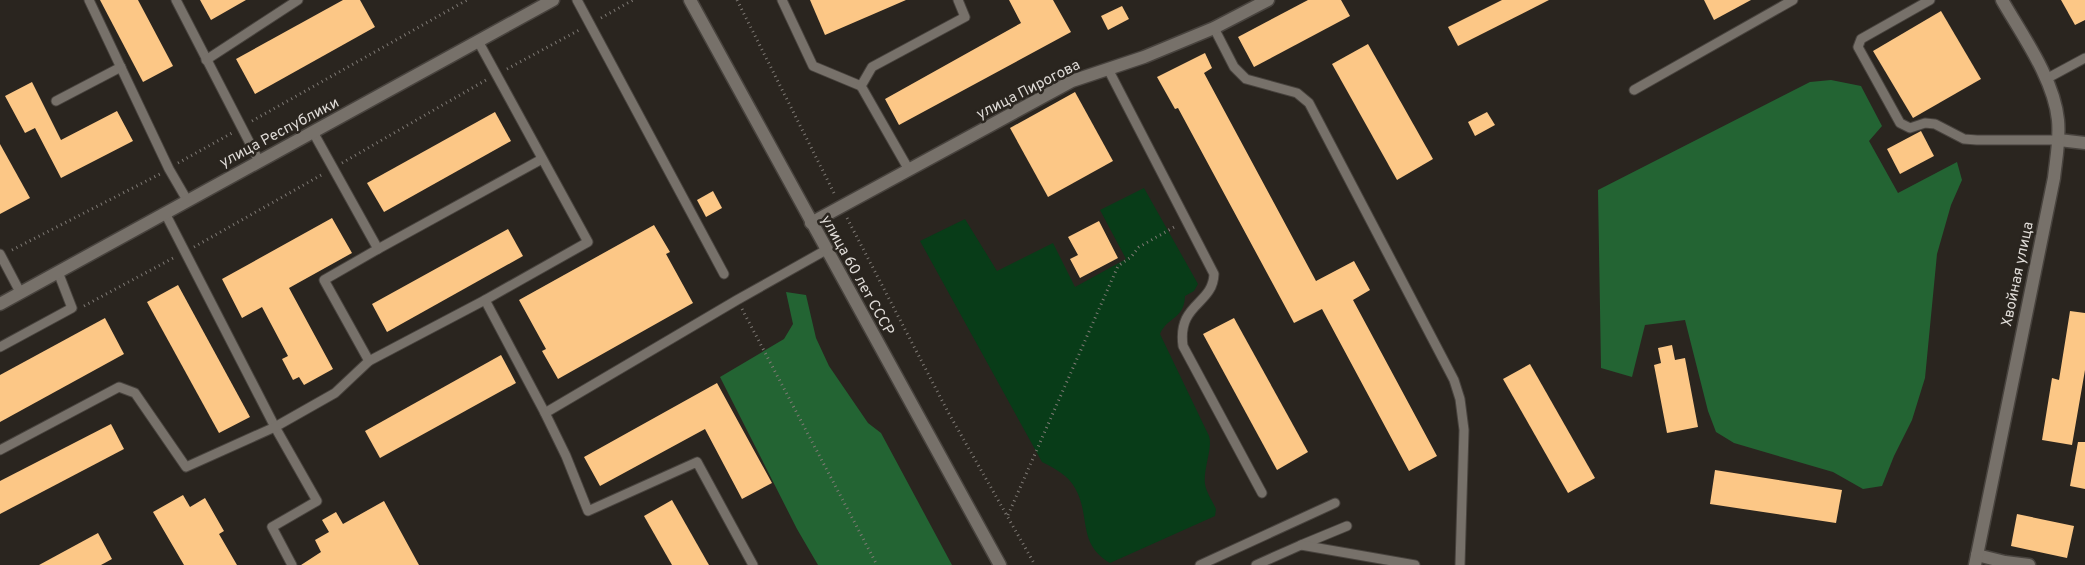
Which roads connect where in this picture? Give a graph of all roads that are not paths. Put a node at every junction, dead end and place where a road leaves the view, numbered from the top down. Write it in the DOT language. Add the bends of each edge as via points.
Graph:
graph roads {
  1 [pos="89,0"];
  2 [pos="176,0"];
  3 [pos="298,0"];
  4 [pos="553,0"];
  5 [pos="577,0"];
  6 [pos="690,0"];
  7 [pos="782,0"];
  8 [pos="958,0"];
  9 [pos="1268,0"];
  10 [pos="1793,0"];
  11 [pos="1930,0"];
  12 [pos="2002,0"];
  13 [pos="1214,28"];
  14 [pos="478,42"];
  15 [pos="2085,58"];
  16 [pos="206,60"];
  17 [pos="121,67"];
  18 [pos="1108,69"];
  19 [pos="2046,79"];
  20 [pos="861,86"];
  21 [pos="1634,90"];
  22 [pos="56,101"];
  23 [pos="313,132"];
  24 [pos="2059,140"];
  25 [pos="2085,143"];
  26 [pos="542,159"];
  27 [pos="260,161"];
  28 [pos="909,170"];
  29 [pos="187,200"];
  30 [pos="165,213"];
  31 [pos="811,222"];
  32 [pos="378,249"];
  33 [pos="826,250"];
  34 [pos="0,254"];
  35 [pos="58,272"];
  36 [pos="724,274"];
  37 [pos="20,292"];
  38 [pos="486,300"];
  39 [pos="0,304"];
  40 [pos="0,346"];
  41 [pos="369,361"];
  42 [pos="545,414"];
  43 [pos="275,427"];
  44 [pos="0,450"];
  45 [pos="1262,493"];
  46 [pos="1335,503"];
  47 [pos="1348,526"];
  48 [pos="1300,545"];
  49 [pos="1976,560"];
  50 [pos="292,565"];
  51 [pos="753,565"];
  52 [pos="1000,565"];
  53 [pos="1200,565"];
  54 [pos="1256,565"];
  55 [pos="1415,565"];
  56 [pos="1460,565"];
  57 [pos="2029,565"];
  1 -- 17 [label="lane"];
  2 -- 16 [label="lane"];
  3 -- 16 [label="lane"];
  4 -- 14 [label="street, улица Республики"];
  5 -- 36 [label="lane"];
  6 -- 31 [label="street, улица 60 лет СССР"];
  7 -- 20 [label="lane" via="813,66"];
  8 -- 20 [label="lane" via="965,17 872,67"];
  9 -- 13 [label="street, улица Пирогова"];
  10 -- 21 [label="lane"];
  11 -- 24 [label="lane" via="1862,39 1858,48 1900,123 1910,128 1925,123 1935,124 1964,139"];
  12 -- 19 [label="street, Хвойная улица"];
  13 -- 18 [label="street, улица Пирогова"];
  13 -- 56 [label="lane" via="1234,67 1246,79 1296,92 1309,103 1454,380 1464,430"];
  14 -- 23 [label="street, улица Республики"];
  14 -- 26 [label="lane"];
  15 -- 19 [label="lane"];
  16 -- 27 [label="lane"];
  17 -- 22 [label="lane"];
  17 -- 29 [label="lane"];
  18 -- 28 [label="street, улица Пирогова" via="1072,81"];
  18 -- 45 [label="lane" via="1214,274 1214,284 1190,310 1185,321 1181,336 1183,346"];
  19 -- 24 [label="street, Хвойная улица" via="2055,102"];
  20 -- 28 [label="lane"];
  23 -- 27 [label="street, улица Республики"];
  23 -- 32 [label="lane"];
  24 -- 25 [label="street"];
  24 -- 49 [label="street, Хвойная улица"];
  26 -- 32 [label="lane"];
  26 -- 38 [label="lane" via="588,242"];
  27 -- 29 [label="street, улица Республики"];
  28 -- 31 [label="street, улица Пирогова"];
  29 -- 30 [label="street, улица Республики"];
  30 -- 35 [label="street, улица Республики"];
  30 -- 43 [label="lane"];
  31 -- 33 [label="street, улица 60 лет СССР"];
  32 -- 41 [label="lane" via="324,280"];
  33 -- 42 [label="lane"];
  33 -- 52 [label="street, улица 60 лет СССР"];
  34 -- 37 [label="lane"];
  35 -- 37 [label="street, улица Республики"];
  35 -- 40 [label="lane" via="72,308"];
  37 -- 39 [label="street, улица Республики"];
  38 -- 41 [label="lane"];
  38 -- 42 [label="lane"];
  41 -- 43 [label="lane" via="335,393"];
  42 -- 51 [label="lane" via="588,511 697,462"];
  43 -- 44 [label="lane" via="186,467 134,393 119,387"];
  43 -- 50 [label="lane" via="317,501 272,527"];
  46 -- 53 [label="lane"];
  47 -- 48 [label="lane"];
  48 -- 54 [label="lane"];
  48 -- 55 [label="lane"];
  49 -- 57 [label="street"];
}
